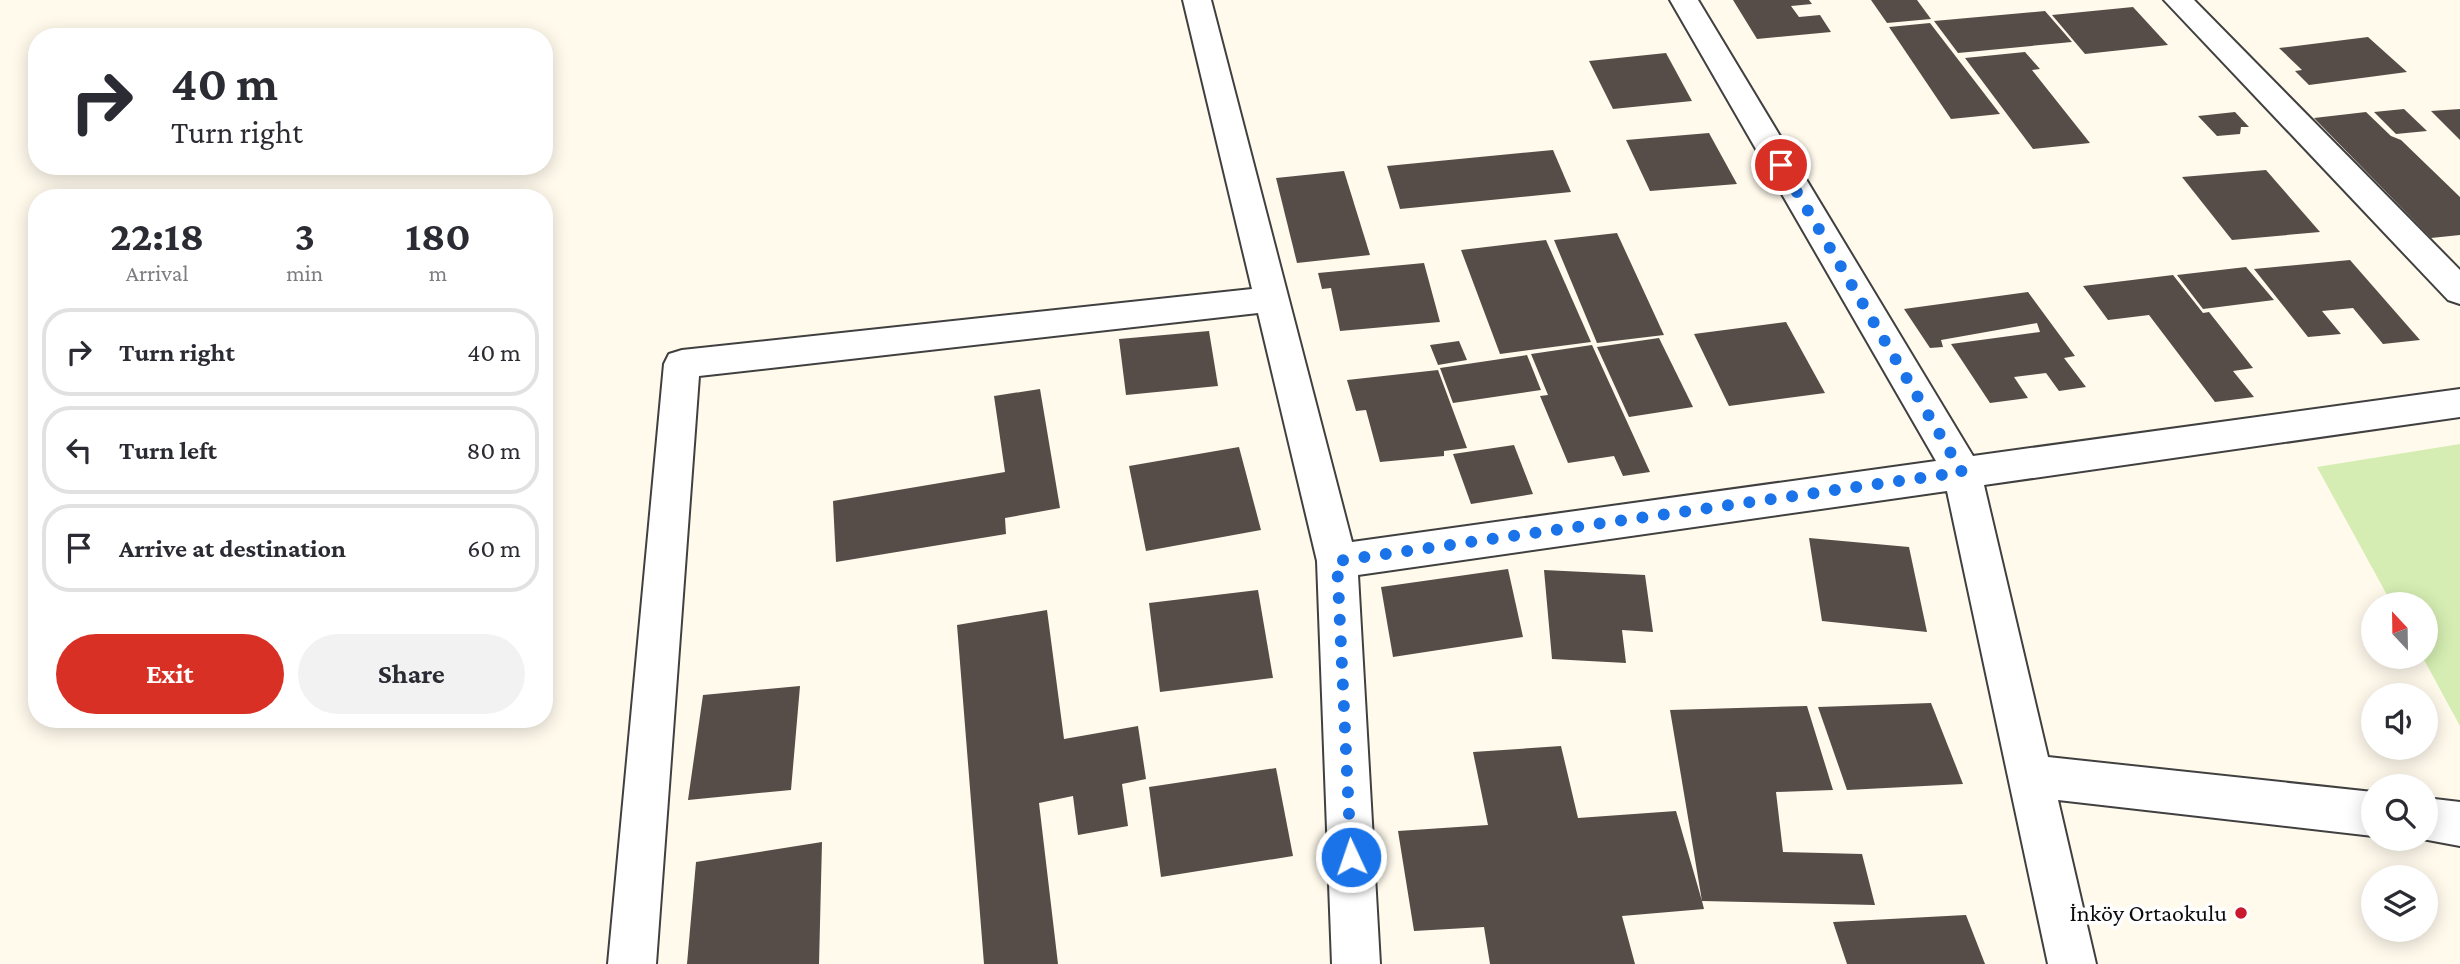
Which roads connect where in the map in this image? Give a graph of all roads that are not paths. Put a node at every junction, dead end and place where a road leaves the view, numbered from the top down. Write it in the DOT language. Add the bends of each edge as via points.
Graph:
graph roads {
  1 [pos="1197,0"];
  2 [pos="1684,0"];
  3 [pos="2178,0"];
  4 [pos="2460,291"];
  5 [pos="1272,299"];
  6 [pos="2460,403"];
  7 [pos="1962,472"];
  8 [pos="1337,561"];
  9 [pos="2030,776"];
  10 [pos="2361,813"];
  11 [pos="2438,821"];
  12 [pos="2460,824"];
  13 [pos="632,964"];
  14 [pos="1356,964"];
  15 [pos="2072,964"];
  1 -- 5 [label="street"];
  2 -- 7 [label="street"];
  3 -- 4 [label="street"];
  5 -- 8 [label="street"];
  5 -- 13 [label="street" via="682,364"];
  6 -- 7 [label="street"];
  7 -- 8 [label="street"];
  7 -- 9 [label="street"];
  8 -- 14 [label="street"];
  9 -- 10 [label="street"];
  9 -- 15 [label="street"];
  11 -- 12 [label="street"];
}
